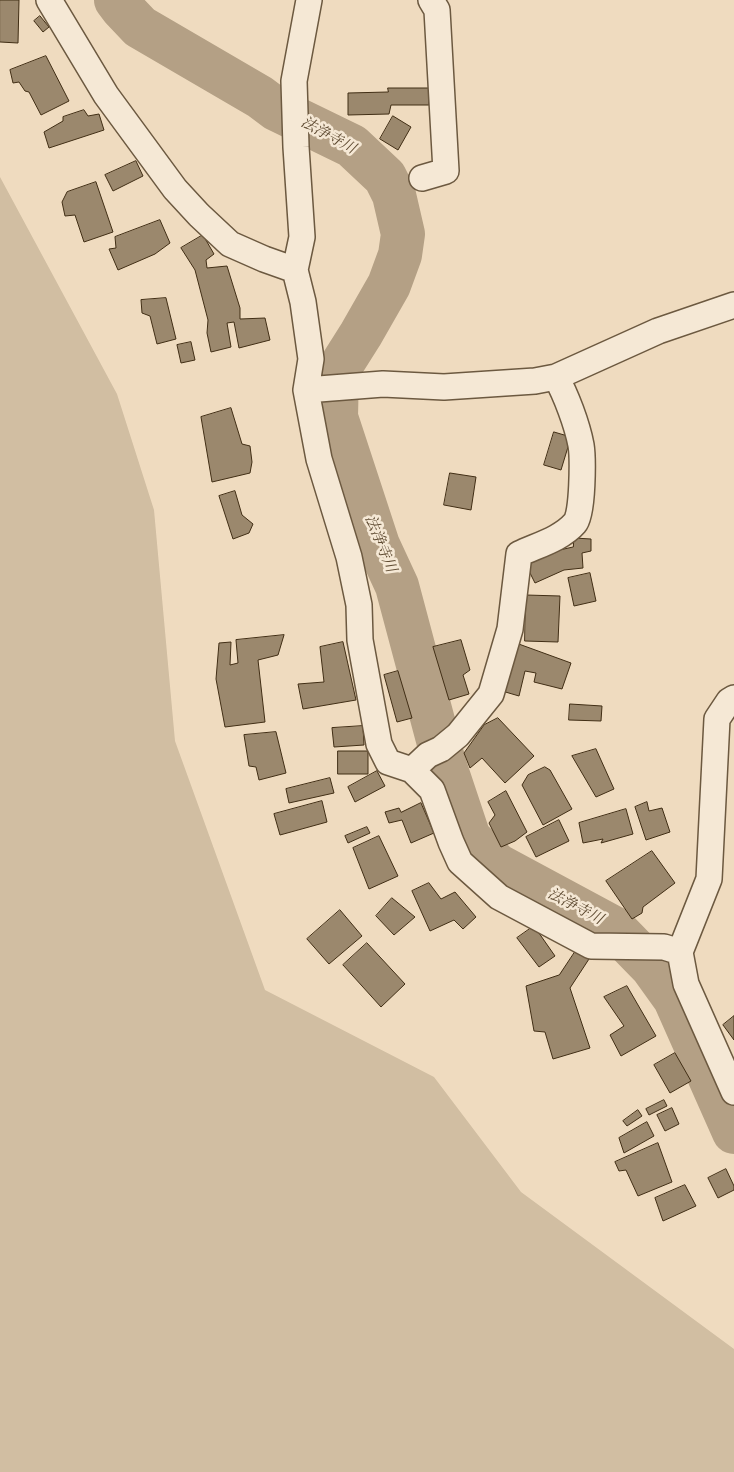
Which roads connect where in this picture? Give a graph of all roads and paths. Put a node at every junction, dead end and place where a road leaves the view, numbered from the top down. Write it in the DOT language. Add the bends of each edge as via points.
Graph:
graph roads {
  1 [pos="49,0"];
  2 [pos="309,0"];
  3 [pos="432,0"];
  4 [pos="422,178"];
  5 [pos="296,270"];
  6 [pos="734,305"];
  7 [pos="556,377"];
  8 [pos="306,390"];
  9 [pos="734,698"];
  10 [pos="412,770"];
  11 [pos="680,952"];
  12 [pos="734,1092"];
  1 -- 5 [label="street" via="106,95 175,189 230,244"];
  2 -- 5 [label="street" via="294,81 302,237"];
  3 -- 4 [label="street" via="437,10 446,171"];
  5 -- 8 [label="street" via="311,359"];
  6 -- 7 [label="street" via="658,331"];
  7 -- 8 [label="street" via="444,387 383,384"];
  7 -- 10 [label="street" via="581,446 581,508 577,522 563,534 519,554 510,630 491,694 458,735"];
  8 -- 10 [label="street" via="319,459 349,557 359,605 360,640 379,744 388,762"];
  9 -- 11 [label="street" via="717,719 709,879"];
  10 -- 11 [label="street" via="432,790 460,862 499,896 591,946 664,947"];
  11 -- 12 [label="street" via="686,984"];
}
